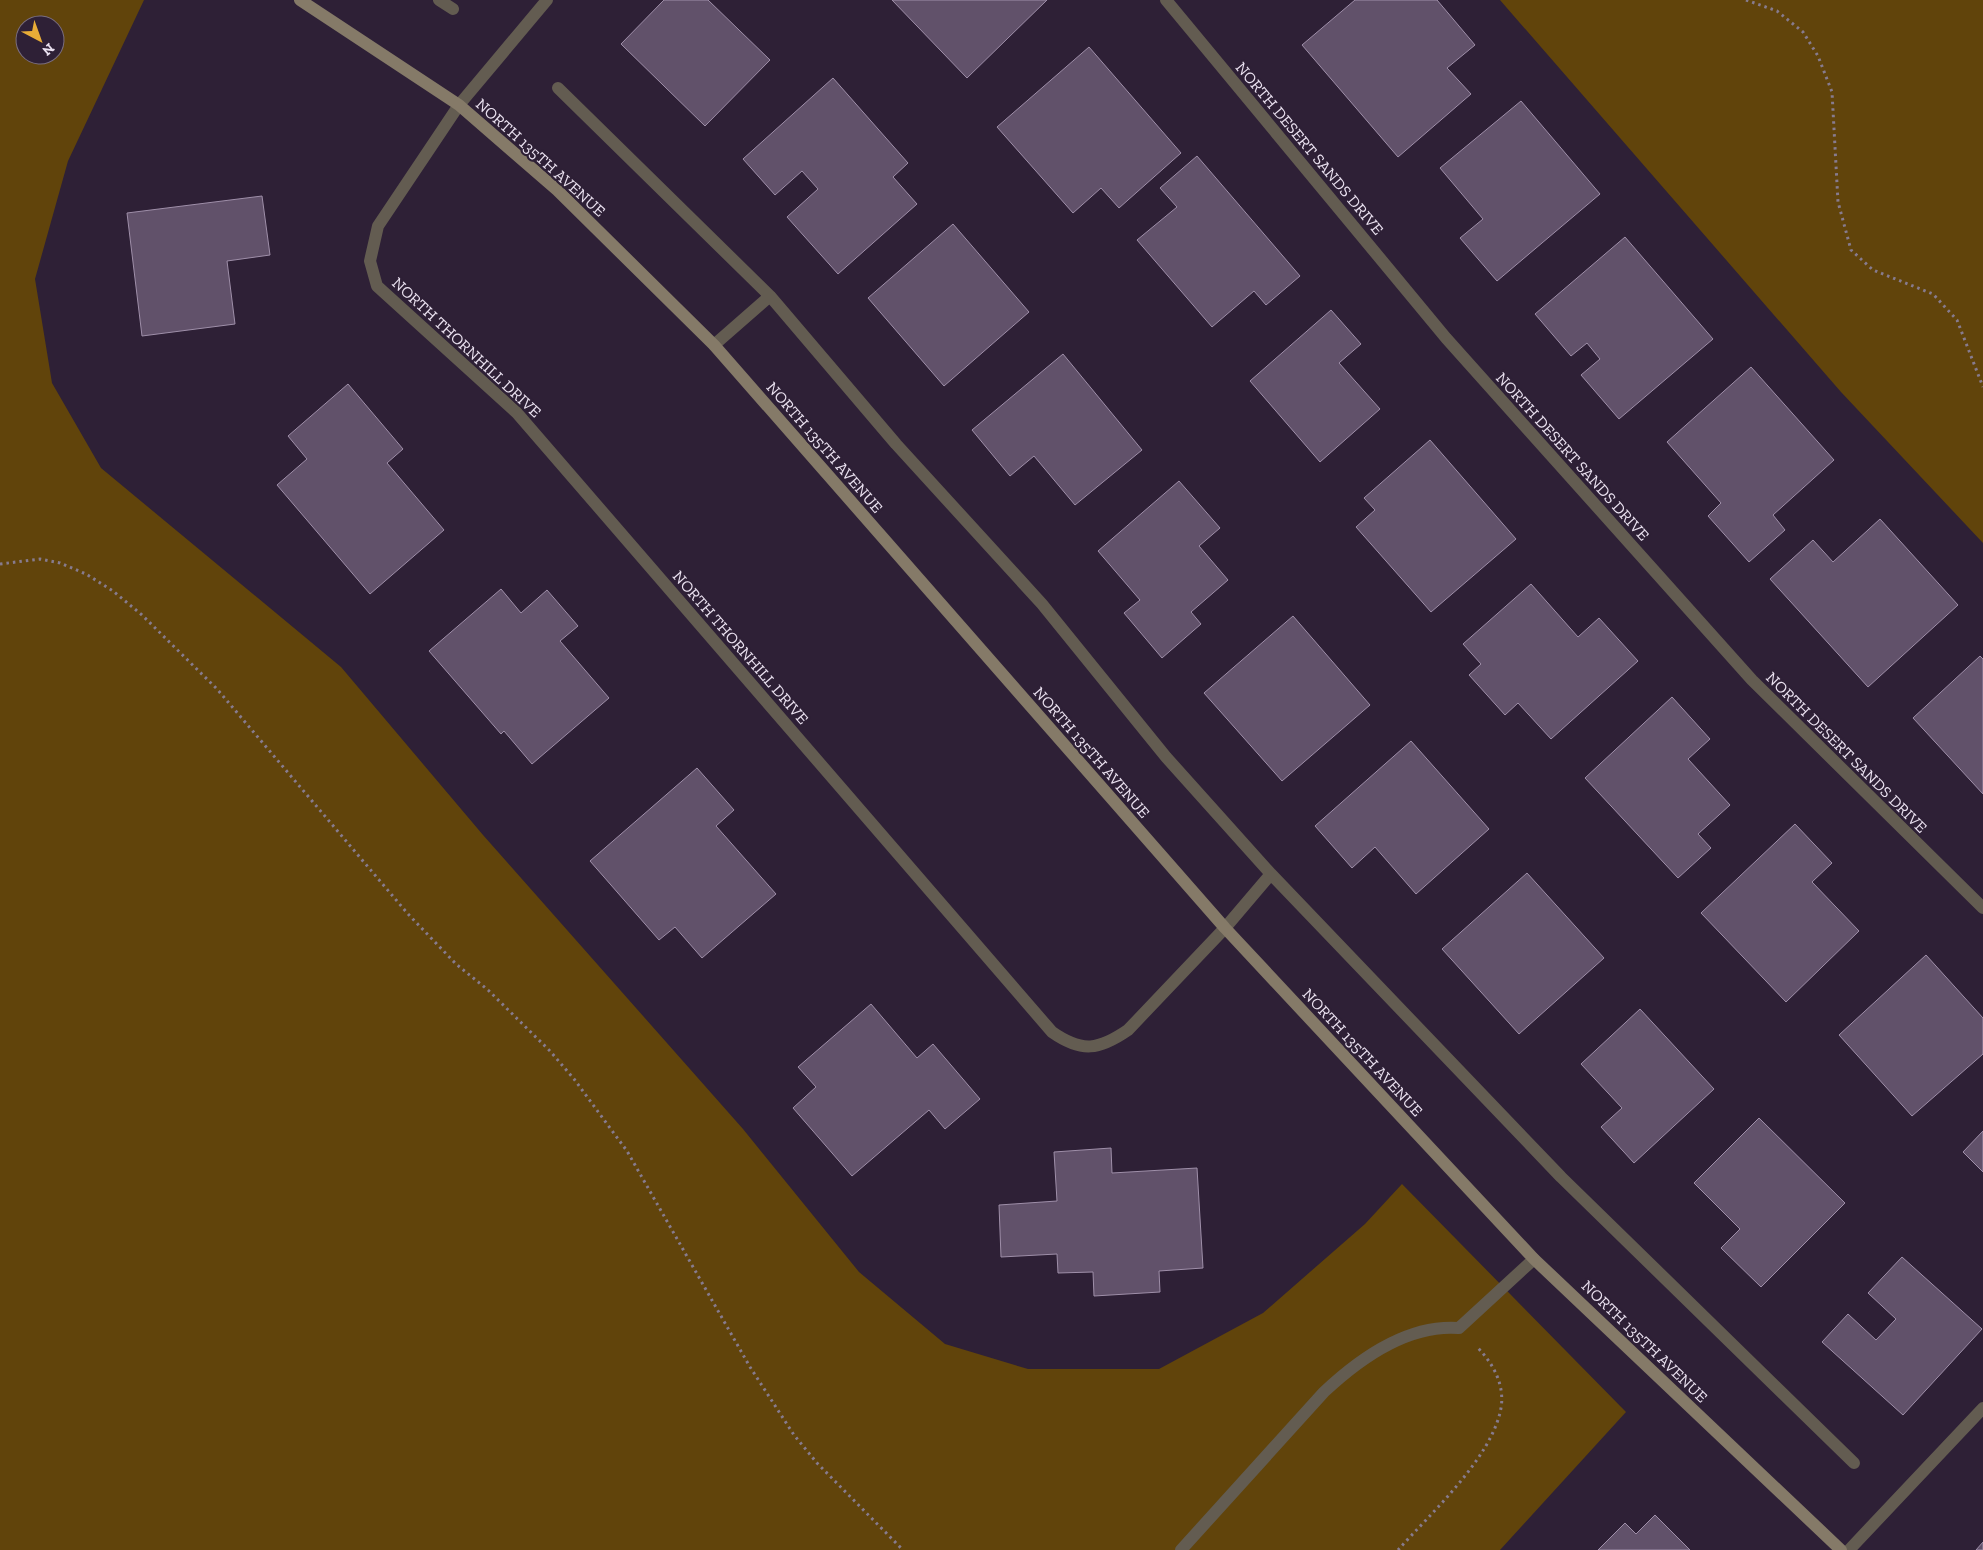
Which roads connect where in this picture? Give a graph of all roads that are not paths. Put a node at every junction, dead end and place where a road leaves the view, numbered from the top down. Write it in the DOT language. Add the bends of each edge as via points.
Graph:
graph roads {
  1 [pos="300,0"];
  2 [pos="439,0"];
  3 [pos="547,0"];
  4 [pos="1166,0"];
  5 [pos="453,9"];
  6 [pos="558,88"];
  7 [pos="459,105"];
  8 [pos="770,296"];
  9 [pos="714,345"];
  10 [pos="1271,874"];
  11 [pos="1983,908"];
  12 [pos="1225,928"];
  13 [pos="1534,1258"];
  14 [pos="1983,1408"];
  15 [pos="1854,1463"];
  16 [pos="1181,1550"];
  17 [pos="1842,1550"];
  18 [pos="1849,1550"];
  1 -- 7 [label="street, NORTH 135TH AVENUE"];
  2 -- 5 [label="street"];
  3 -- 7 [label="street, NORTH THORNHILL DRIVE"];
  4 -- 11 [label="street, NORTH DESERT SANDS DRIVE" via="1446,338 1746,673"];
  6 -- 8 [label="street"];
  7 -- 9 [label="street, NORTH 135TH AVENUE" via="557,190"];
  7 -- 12 [label="street, NORTH THORNHILL DRIVE" via="378,226 370,261 377,286 518,413 1052,1032 1067,1042 1088,1048 1110,1043 1128,1030"];
  8 -- 9 [label="street"];
  8 -- 10 [label="street" via="896,444 1042,604 1166,757"];
  9 -- 12 [label="street, NORTH 135TH AVENUE"];
  10 -- 12 [label="street, NORTH THORNHILL DRIVE"];
  10 -- 15 [label="street" via="1561,1177"];
  12 -- 13 [label="street, NORTH 135TH AVENUE"];
  13 -- 16 [label="street" via="1459,1328 1431,1329 1402,1339 1378,1350 1345,1372"];
  13 -- 17 [label="street, NORTH 135TH AVENUE"];
  14 -- 18 [label="street"];
}
